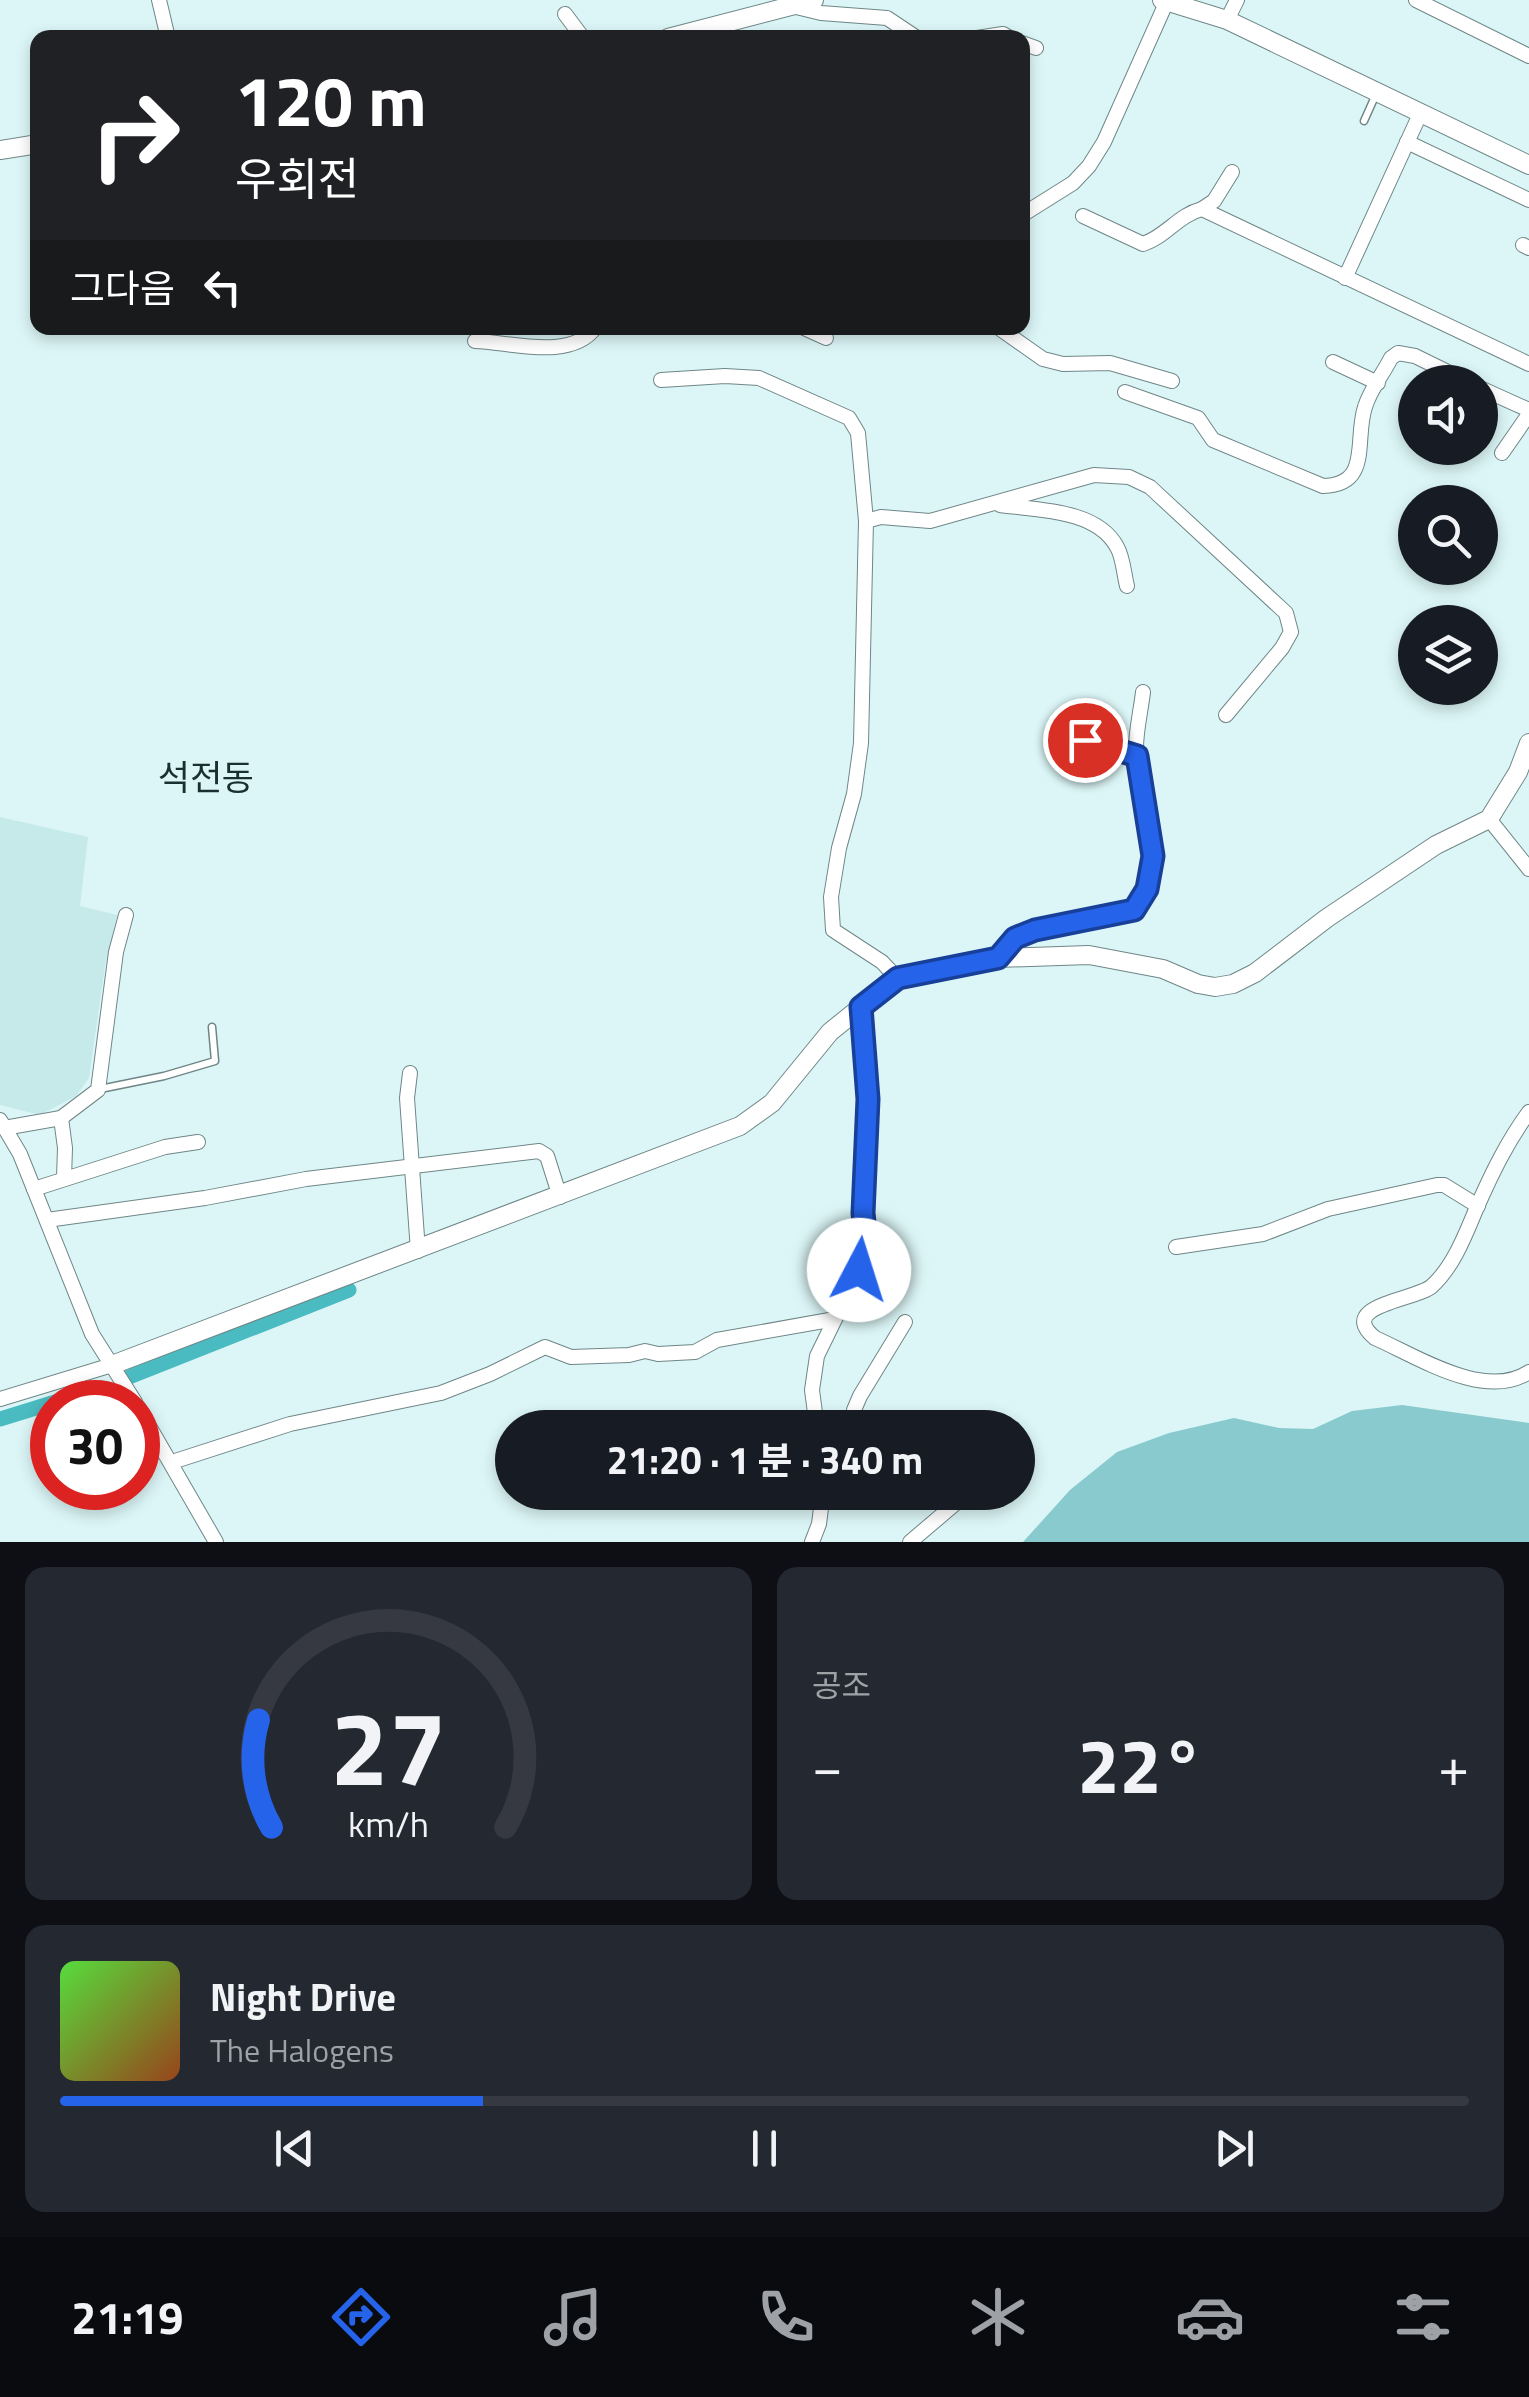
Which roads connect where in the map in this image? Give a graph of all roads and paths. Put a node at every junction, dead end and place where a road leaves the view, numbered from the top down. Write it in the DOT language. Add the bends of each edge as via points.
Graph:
graph roads {
  1 [pos="160,0"];
  2 [pos="814,0"];
  3 [pos="1165,0"];
  4 [pos="1238,0"];
  5 [pos="1416,0"];
  6 [pos="791,6"];
  7 [pos="565,14"];
  8 [pos="1227,20"];
  9 [pos="166,30"];
  10 [pos="577,30"];
  11 [pos="721,30"];
  12 [pos="905,30"];
  13 [pos="1529,56"];
  14 [pos="1378,91"];
  15 [pos="1422,112"];
  16 [pos="1364,121"];
  17 [pos="1408,142"];
  18 [pos="30,145"];
  19 [pos="0,150"];
  20 [pos="1529,165"];
  21 [pos="1232,172"];
  22 [pos="1529,200"];
  23 [pos="1030,209"];
  24 [pos="1202,209"];
  25 [pos="1083,216"];
  26 [pos="1345,278"];
  27 [pos="589,335"];
  28 [pos="819,335"];
  29 [pos="1009,335"];
  30 [pos="826,338"];
  31 [pos="474,340"];
  32 [pos="1333,362"];
  33 [pos="1529,364"];
  34 [pos="1433,365"];
  35 [pos="660,380"];
  36 [pos="1172,381"];
  37 [pos="1378,382"];
  38 [pos="1126,392"];
  39 [pos="1498,397"];
  40 [pos="1529,412"];
  41 [pos="1502,452"];
  42 [pos="994,504"];
  43 [pos="866,521"];
  44 [pos="1127,586"];
  45 [pos="1142,692"];
  46 [pos="1226,715"];
  47 [pos="1085,740"];
  48 [pos="1529,744"];
  49 [pos="1137,756"];
  50 [pos="1489,819"];
  51 [pos="1529,869"];
  52 [pos="126,915"];
  53 [pos="998,958"];
  54 [pos="898,978"];
  55 [pos="861,1007"];
  56 [pos="212,1027"];
  57 [pos="410,1073"];
  58 [pos="98,1090"];
  59 [pos="1529,1112"];
  60 [pos="62,1118"];
  61 [pos="2,1124"];
  62 [pos="198,1142"];
  63 [pos="411,1166"];
  64 [pos="64,1178"];
  65 [pos="34,1189"];
  66 [pos="560,1196"];
  67 [pos="1478,1206"];
  68 [pos="46,1220"];
  69 [pos="1176,1248"];
  70 [pos="418,1251"];
  71 [pos="835,1320"];
  72 [pos="906,1322"];
  73 [pos="112,1365"];
  74 [pos="1529,1372"];
  75 [pos="121,1380"];
  76 [pos="0,1399"];
  77 [pos="815,1410"];
  78 [pos="854,1410"];
  79 [pos="160,1443"];
  80 [pos="172,1462"];
  81 [pos="822,1510"];
  82 [pos="948,1510"];
  83 [pos="216,1542"];
  84 [pos="812,1542"];
  85 [pos="910,1542"];
  1 -- 9 [label="street"];
  2 -- 6 [label="street"];
  3 -- 8 [label="street"];
  3 -- 23 [label="street" via="1089,166"];
  4 -- 8 [label="street"];
  5 -- 13 [label="street"];
  6 -- 11 [label="street"];
  6 -- 12 [label="street" via="888,18"];
  7 -- 10 [label="street"];
  8 -- 14 [label="street"];
  14 -- 15 [label="street"];
  14 -- 16 [label="lane"];
  15 -- 17 [label="street"];
  15 -- 20 [label="street"];
  17 -- 22 [label="street"];
  17 -- 26 [label="street"];
  18 -- 19 [label="street"];
  21 -- 24 [label="street"];
  24 -- 25 [label="street" via="1143,244"];
  24 -- 26 [label="street"];
  26 -- 33 [label="street"];
  27 -- 31 [label="street" via="566,346"];
  28 -- 30 [label="street"];
  29 -- 36 [label="street" via="1063,364 1110,363"];
  32 -- 37 [label="street"];
  34 -- 37 [label="street" via="1398,353"];
  35 -- 43 [label="street" via="758,378 849,418 858,433"];
  37 -- 38 [label="street" via="1365,406 1358,462 1351,479 1339,486 1323,486 1213,440 1198,418"];
  39 -- 40 [label="street"];
  40 -- 41 [label="street"];
  42 -- 43 [label="street" via="930,520"];
  42 -- 44 [label="street" via="1093,525 1117,546"];
  42 -- 46 [label="street" via="1094,475 1129,478 1168,502 1286,613 1291,632 1282,648"];
  43 -- 54 [label="street" via="861,743 830,918 833,930"];
  45 -- 49 [label="street"];
  47 -- 49 [label="street"];
  48 -- 50 [label="street"];
  49 -- 53 [label="street" via="1153,856 1147,889 1134,910 1035,930 1015,938"];
  50 -- 51 [label="street"];
  50 -- 53 [label="street" via="1436,846 1232,984 1198,984 1163,968 1089,955"];
  52 -- 58 [label="street"];
  53 -- 54 [label="street"];
  54 -- 55 [label="street"];
  55 -- 66 [label="street" via="830,1032 772,1102 740,1126"];
  55 -- 71 [label="street" via="868,1099 866,1242"];
  56 -- 58 [label="lane" via="215,1061"];
  57 -- 63 [label="street"];
  58 -- 60 [label="street"];
  59 -- 67 [label="street"];
  60 -- 61 [label="street"];
  60 -- 64 [label="street"];
  61 -- 65 [label="street"];
  62 -- 64 [label="street"];
  63 -- 66 [label="street" via="539,1151 547,1156"];
  63 -- 68 [label="street"];
  63 -- 70 [label="street"];
  64 -- 65 [label="street"];
  65 -- 68 [label="street"];
  66 -- 70 [label="street"];
  67 -- 69 [label="street" via="1436,1185 1328,1208 1263,1234"];
  67 -- 74 [label="street" via="1440,1278 1416,1296 1374,1306 1367,1314 1368,1333 1478,1382 1517,1380"];
  68 -- 73 [label="street" via="92,1334"];
  70 -- 73 [label="street"];
  71 -- 77 [label="street" via="814,1368"];
  71 -- 80 [label="street" via="718,1340 695,1352 571,1357 544,1347 441,1393 290,1424"];
  72 -- 78 [label="street"];
  73 -- 75 [label="street"];
  73 -- 76 [label="street"];
  79 -- 80 [label="street"];
  80 -- 83 [label="street"];
  81 -- 84 [label="street"];
  82 -- 85 [label="street"];
}
